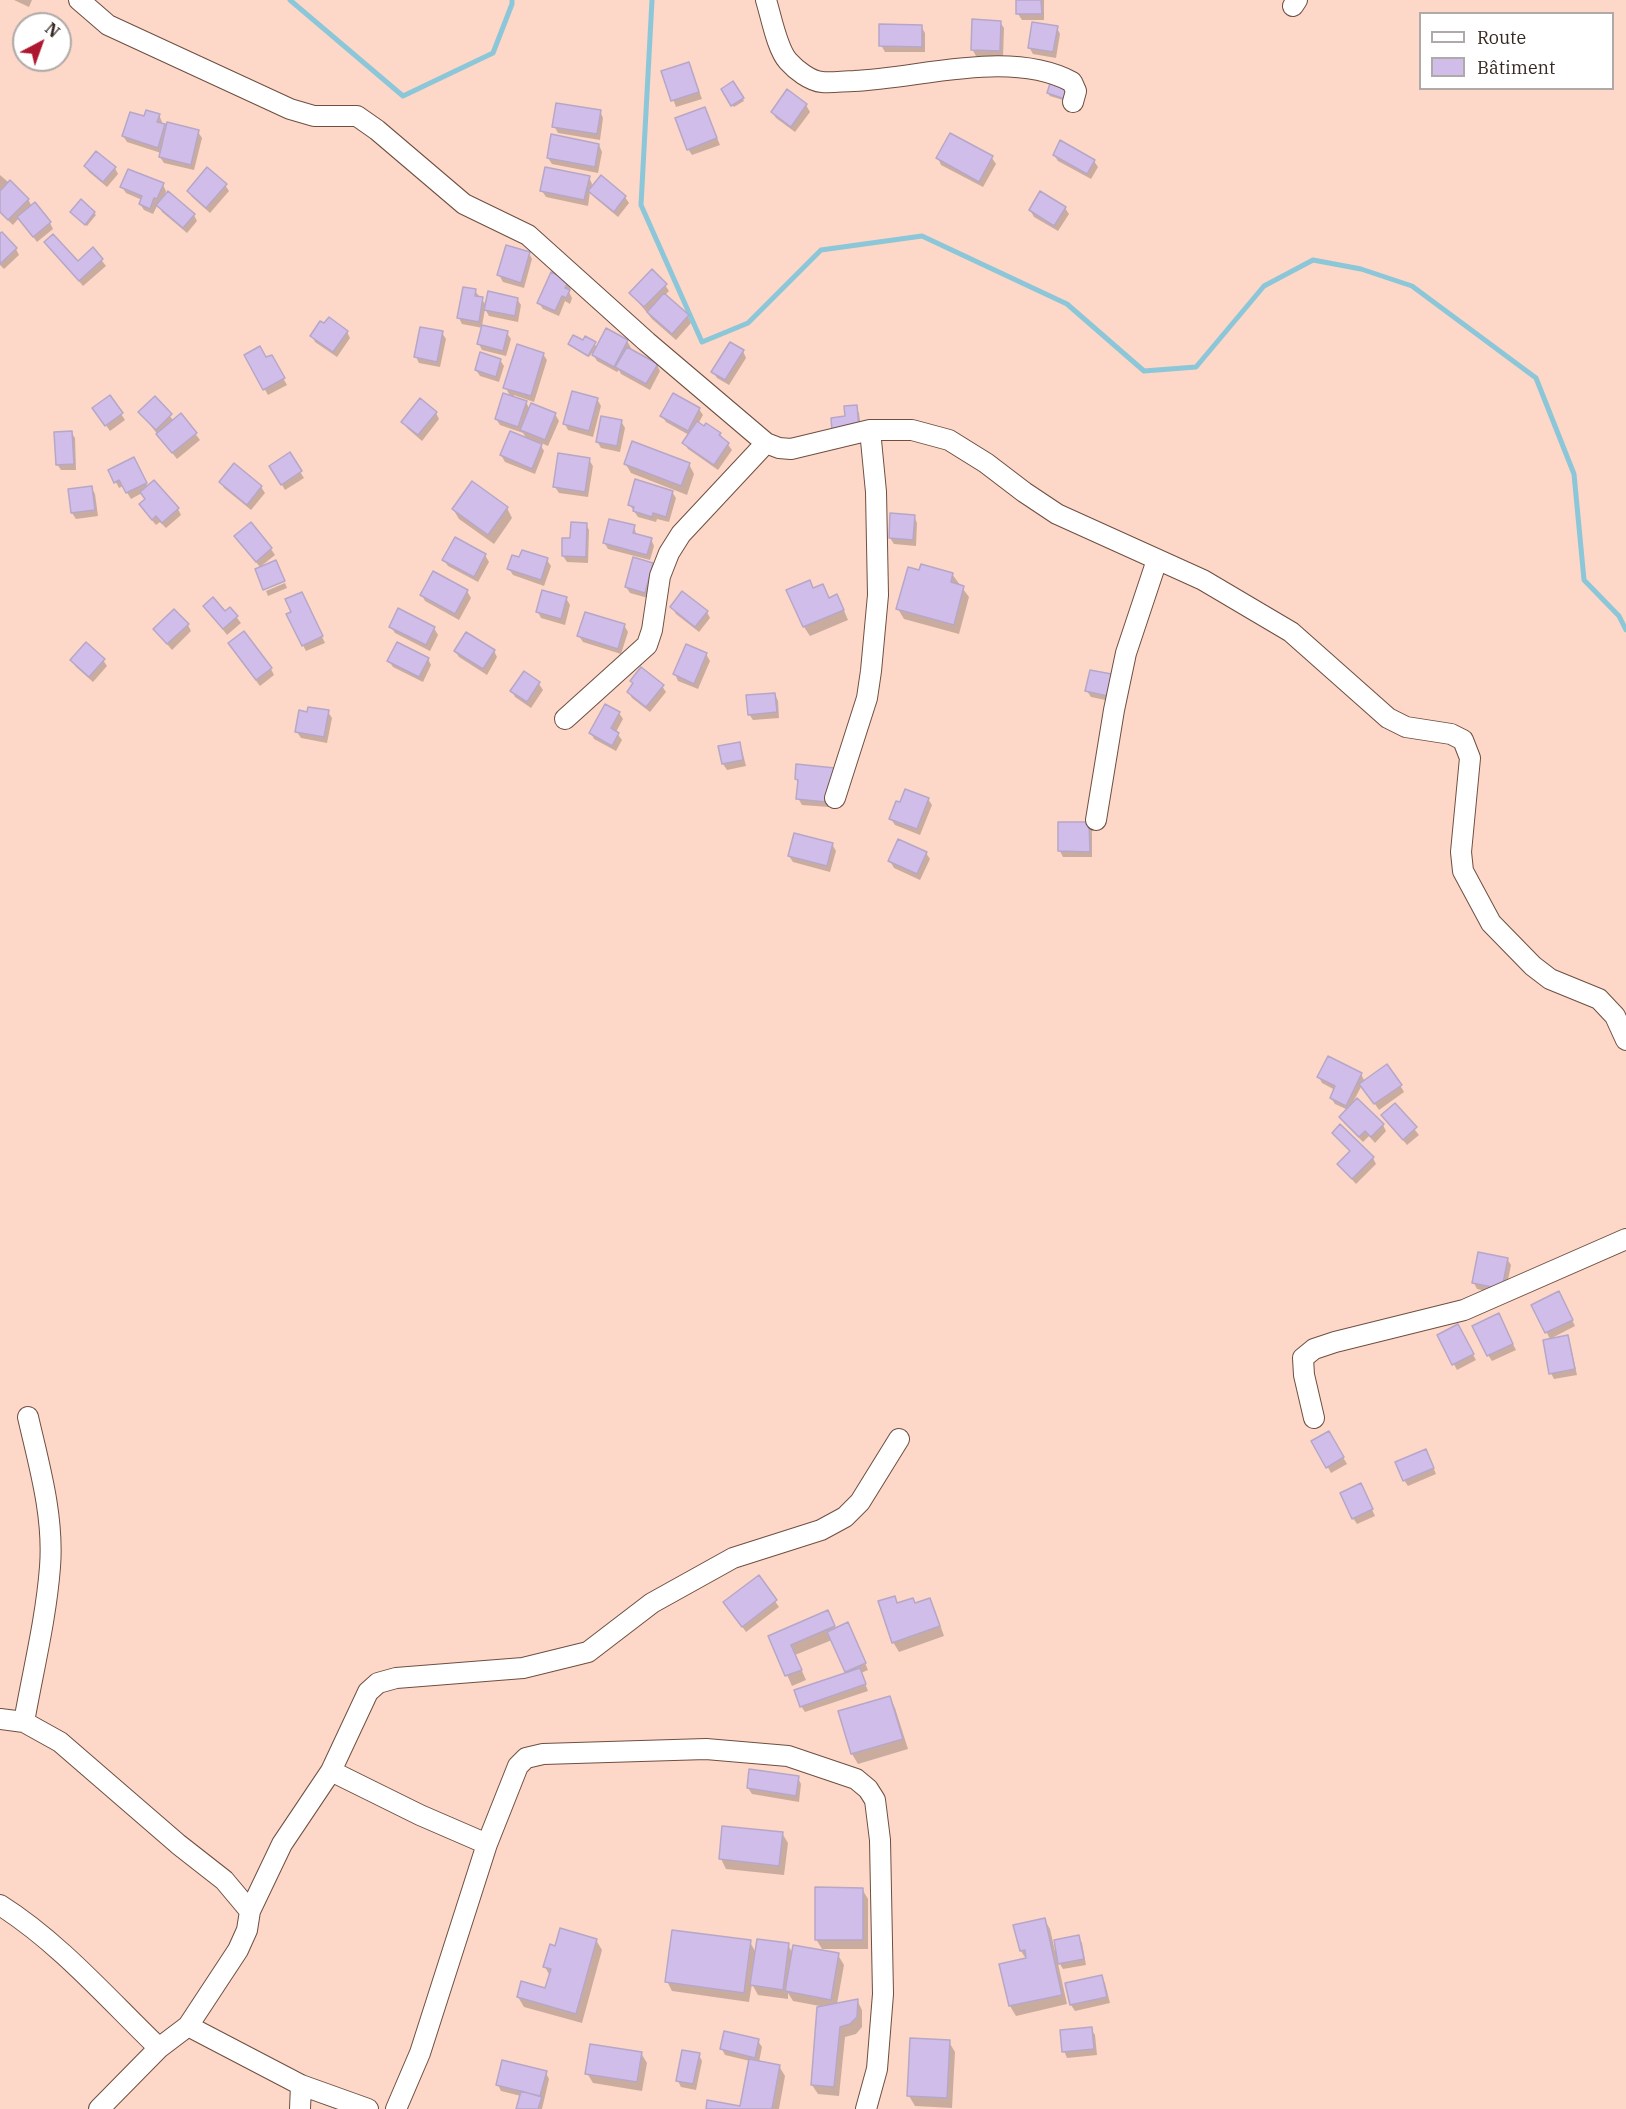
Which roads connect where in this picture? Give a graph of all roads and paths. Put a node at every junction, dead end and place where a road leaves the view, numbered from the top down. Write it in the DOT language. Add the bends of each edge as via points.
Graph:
graph roads {
  1 [pos="79,0"];
  2 [pos="766,0"];
  3 [pos="1073,102"];
  4 [pos="870,430"];
  5 [pos="766,443"];
  6 [pos="1157,560"];
  7 [pos="565,719"];
  8 [pos="835,798"];
  9 [pos="1096,820"];
  10 [pos="1626,1040"];
  11 [pos="1626,1239"];
  12 [pos="28,1417"];
  13 [pos="1314,1418"];
  14 [pos="899,1439"];
  15 [pos="0,1719"];
  16 [pos="24,1722"];
  17 [pos="331,1771"];
  18 [pos="487,1844"];
  19 [pos="0,1905"];
  20 [pos="250,1911"];
  21 [pos="188,2026"];
  22 [pos="159,2048"];
  23 [pos="301,2085"];
  24 [pos="99,2109"];
  25 [pos="300,2109"];
  26 [pos="368,2109"];
  27 [pos="396,2109"];
  28 [pos="866,2109"];
  1 -- 5 [label="street" via="108,25 290,110 314,116 357,116 464,204 528,235"];
  2 -- 3 [label="street" via="786,59 801,73 821,82 1002,65 1061,76 1072,82 1076,91"];
  4 -- 5 [label="street" via="791,449"];
  4 -- 6 [label="street" via="912,430 949,440 1057,514"];
  4 -- 8 [label="street" via="878,595 871,672 867,698"];
  5 -- 7 [label="street" via="681,534 669,553 660,576 646,645"];
  6 -- 9 [label="street" via="1126,653"];
  6 -- 10 [label="street" via="1203,580 1291,632 1388,718 1406,727 1451,734 1463,740 1470,758 1461,852 1464,871 1491,923 1550,979 1599,999 1615,1016"];
  11 -- 13 [label="street" via="1464,1311 1314,1349 1303,1358"];
  12 -- 16 [label="street" via="46,1499 50,1566"];
  14 -- 17 [label="street" via="860,1502 845,1517 821,1530 733,1558 652,1603 588,1652 523,1668 396,1678 378,1683 368,1692"];
  15 -- 16 [label="street"];
  16 -- 20 [label="street" via="60,1742 225,1880"];
  17 -- 18 [label="street"];
  17 -- 20 [label="street" via="282,1844"];
  18 -- 27 [label="street" via="420,2053"];
  18 -- 28 [label="street" via="518,1766 526,1758 543,1754 706,1749 788,1756 856,1779 875,1800 880,1840 883,1994 877,2069"];
  19 -- 22 [label="street" via="43,1937"];
  20 -- 21 [label="street" via="238,1950"];
  21 -- 22 [label="street"];
  21 -- 23 [label="street"];
  22 -- 24 [label="street"];
  23 -- 25 [label="street"];
  23 -- 26 [label="street"];
}
